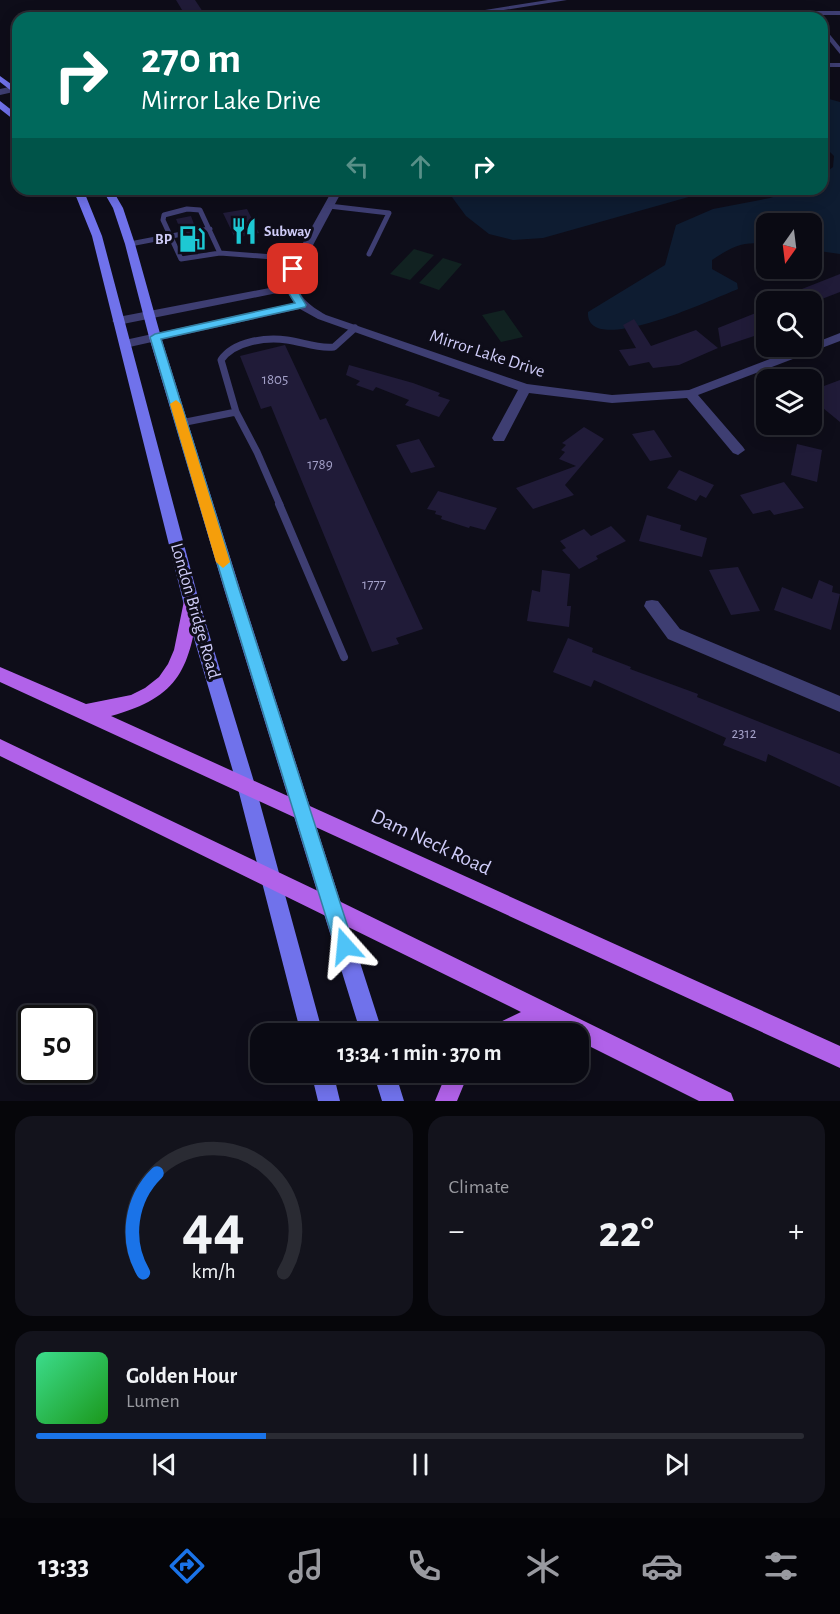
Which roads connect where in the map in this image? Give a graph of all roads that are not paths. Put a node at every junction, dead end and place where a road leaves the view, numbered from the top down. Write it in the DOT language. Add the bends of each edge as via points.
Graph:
graph roads {
  1 [pos="563,0"];
  2 [pos="480,12"];
  3 [pos="828,35"];
  4 [pos="840,52"];
  5 [pos="0,104"];
  6 [pos="12,115"];
  7 [pos="80,195"];
  8 [pos="110,195"];
  9 [pos="335,195"];
  10 [pos="329,206"];
  11 [pos="210,229"];
  12 [pos="197,231"];
  13 [pos="182,234"];
  14 [pos="170,237"];
  15 [pos="130,244"];
  16 [pos="220,253"];
  17 [pos="369,254"];
  18 [pos="298,260"];
  19 [pos="290,287"];
  20 [pos="301,305"];
  21 [pos="149,315"];
  22 [pos="118,321"];
  23 [pos="355,328"];
  24 [pos="155,337"];
  25 [pos="840,338"];
  26 [pos="125,344"];
  27 [pos="525,388"];
  28 [pos="690,394"];
  29 [pos="236,412"];
  30 [pos="181,423"];
  31 [pos="499,438"];
  32 [pos="738,450"];
  33 [pos="191,601"];
  34 [pos="652,606"];
  35 [pos="344,657"];
  36 [pos="0,674"];
  37 [pos="840,704"];
  38 [pos="83,712"];
  39 [pos="0,747"];
  40 [pos="246,785"];
  41 [pos="301,809"];
  42 [pos="270,878"];
  43 [pos="333,908"];
  44 [pos="543,1013"];
  45 [pos="309,1023"];
  46 [pos="369,1023"];
  47 [pos="523,1023"];
  48 [pos="840,1057"];
  49 [pos="325,1083"];
  50 [pos="387,1083"];
  51 [pos="453,1083"];
  52 [pos="329,1101"];
  53 [pos="393,1101"];
  54 [pos="446,1101"];
  55 [pos="723,1101"];
  1 -- 2 [label="street"];
  3 -- 4 [label="street"];
  5 -- 6 [label="main road"];
  7 -- 22 [label="main road, London Bridge Road" via="97,236"];
  8 -- 15 [label="main road"];
  9 -- 10 [label="street"];
  10 -- 17 [label="lane" via="389,213"];
  10 -- 18 [label="street"];
  11 -- 12 [label="lane"];
  11 -- 14 [label="lane" via="200,210 167,212 163,219"];
  11 -- 16 [label="lane"];
  13 -- 14 [label="lane"];
  14 -- 15 [label="lane"];
  14 -- 16 [label="lane" via="181,259"];
  15 -- 21 [label="main road"];
  16 -- 18 [label="lane"];
  18 -- 19 [label="street"];
  19 -- 20 [label="street"];
  19 -- 21 [label="street"];
  20 -- 23 [label="street, Mirror Lake Drive"];
  20 -- 24 [label="street"];
  21 -- 22 [label="street"];
  21 -- 24 [label="main road"];
  22 -- 26 [label="main road, London Bridge Road"];
  23 -- 27 [label="street, Mirror Lake Drive"];
  23 -- 29 [label="lane" via="329,348 270,339 224,352 221,360"];
  24 -- 26 [label="street"];
  24 -- 30 [label="main road"];
  25 -- 28 [label="street, Mirror Lake Drive"];
  26 -- 33 [label="main road, London Bridge Road"];
  27 -- 28 [label="street, Mirror Lake Drive" via="612,399"];
  27 -- 31 [label="street"];
  28 -- 32 [label="street"];
  29 -- 30 [label="lane"];
  29 -- 35 [label="lane" via="257,452"];
  30 -- 41 [label="main road"];
  33 -- 38 [label="main road" via="187,640 168,678 142,699 117,708"];
  33 -- 40 [label="main road, London Bridge Road"];
  34 -- 37 [label="street" via="674,634"];
  36 -- 38 [label="main road, Dam Neck Road"];
  38 -- 40 [label="main road, Dam Neck Road"];
  39 -- 42 [label="main road"];
  40 -- 41 [label="main road, Dam Neck Road"];
  40 -- 42 [label="main road, London Bridge Road"];
  41 -- 43 [label="main road"];
  41 -- 48 [label="main road, Dam Neck Road"];
  42 -- 43 [label="main road"];
  42 -- 45 [label="main road, London Bridge Road"];
  43 -- 44 [label="main road"];
  43 -- 46 [label="main road"];
  44 -- 47 [label="main road"];
  44 -- 55 [label="main road"];
  49 -- 52 [label="main road"];
  50 -- 53 [label="main road"];
  51 -- 54 [label="main road"];
}
